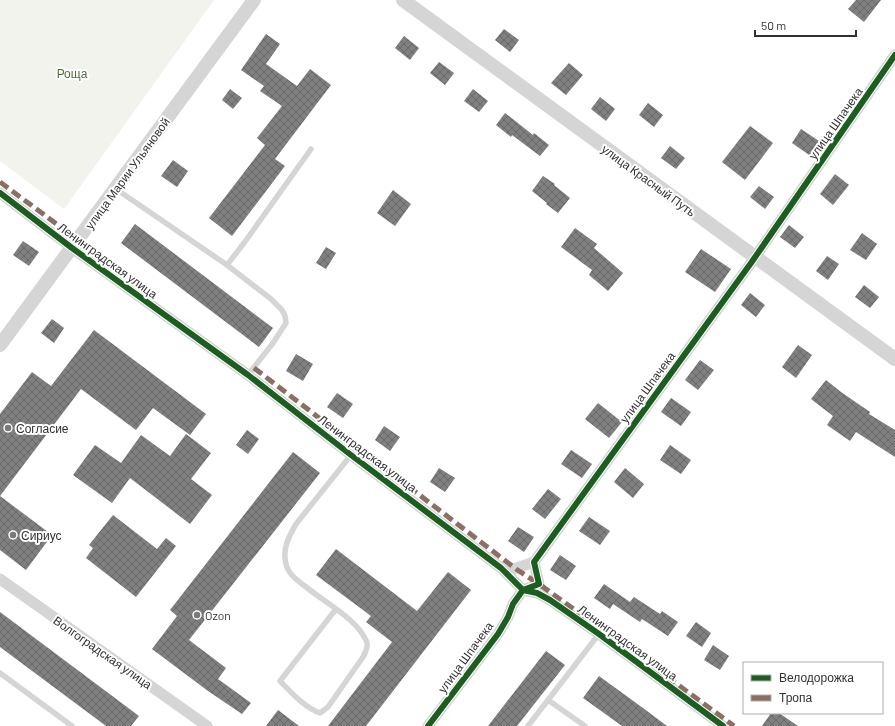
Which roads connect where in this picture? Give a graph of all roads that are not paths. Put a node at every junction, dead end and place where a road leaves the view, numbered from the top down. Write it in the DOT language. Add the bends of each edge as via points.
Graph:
graph roads {
  1 [pos="254,0"];
  2 [pos="403,0"];
  3 [pos="895,56"];
  4 [pos="311,149"];
  5 [pos="116,189"];
  6 [pos="0,193"];
  7 [pos="72,248"];
  8 [pos="755,257"];
  9 [pos="227,265"];
  10 [pos="0,345"];
  11 [pos="895,359"];
  12 [pos="248,375"];
  13 [pos="351,455"];
  14 [pos="534,562"];
  15 [pos="505,572"];
  16 [pos="0,579"];
  17 [pos="523,590"];
  18 [pos="336,609"];
  19 [pos="599,634"];
  20 [pos="0,672"];
  21 [pos="548,700"];
  22 [pos="72,726"];
  23 [pos="207,726"];
  24 [pos="428,726"];
  25 [pos="528,726"];
  26 [pos="585,726"];
  27 [pos="723,726"];
  1 -- 5 [label="street, улица Марии Ульяновой"];
  2 -- 8 [label="street, улица Красный Путь"];
  3 -- 8 [label="street, улица Шпачека"];
  4 -- 9 [label="lane"];
  5 -- 7 [label="street, улица Марии Ульяновой"];
  5 -- 9 [label="lane"];
  6 -- 7 [label="street, Ленинградская улица"];
  7 -- 10 [label="street, улица Марии Ульяновой"];
  7 -- 12 [label="street, Ленинградская улица"];
  8 -- 11 [label="street, улица Красный Путь"];
  8 -- 14 [label="street, улица Шпачека"];
  9 -- 12 [label="lane" via="271,299 285,316 286,323"];
  12 -- 13 [label="street, Ленинградская улица"];
  13 -- 15 [label="street, Ленинградская улица"];
  13 -- 18 [label="lane" via="289,534 284,556 291,574"];
  14 -- 15 [label="street"];
  14 -- 17 [label="street, улица Шпачека" via="539,584"];
  15 -- 17 [label="street, Ленинградская улица"];
  16 -- 23 [label="street, Волгоградская улица"];
  17 -- 19 [label="street, Ленинградская улица" via="537,592"];
  17 -- 24 [label="street, улица Шпачека" via="498,634"];
  18 -- 18 [label="lane" via="280,681 304,703 320,713 328,708 366,649 367,642 358,627"];
  19 -- 21 [label="lane"];
  19 -- 27 [label="street, Ленинградская улица"];
  20 -- 22 [label="lane"];
  21 -- 25 [label="lane"];
  21 -- 26 [label="lane"];
}
